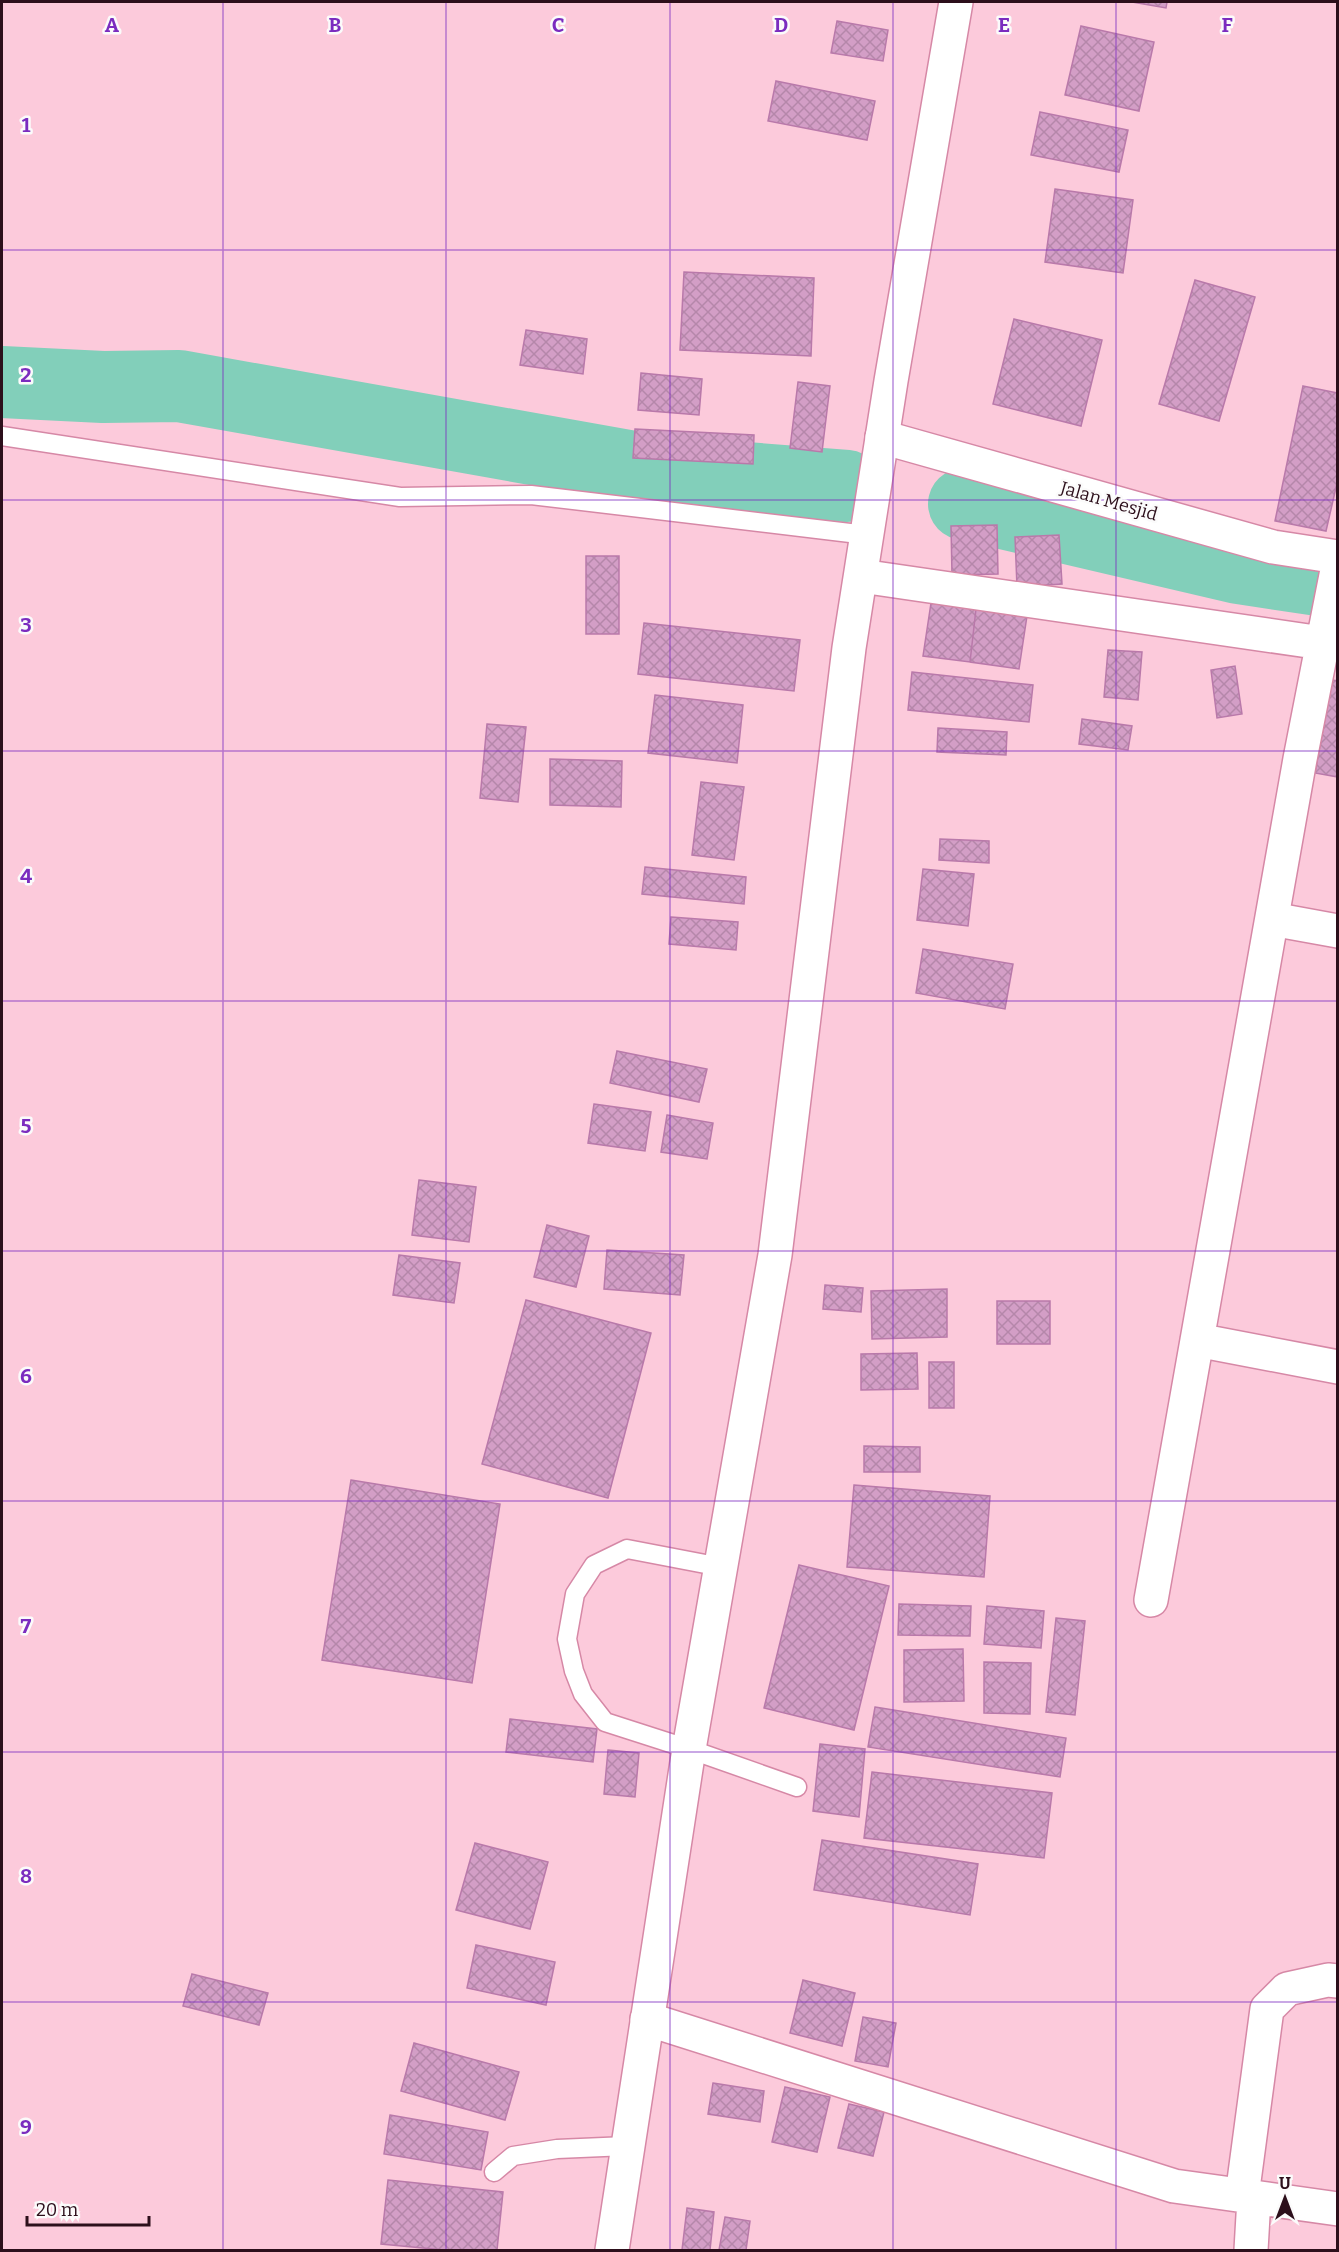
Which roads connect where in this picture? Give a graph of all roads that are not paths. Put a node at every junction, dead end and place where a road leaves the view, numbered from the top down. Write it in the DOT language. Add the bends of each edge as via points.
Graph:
graph roads {
  1 [pos="956,2"];
  2 [pos="2,436"];
  3 [pos="880,450"];
  4 [pos="868,528"];
  5 [pos="1336,567"];
  6 [pos="861,576"];
  7 [pos="1324,635"];
  8 [pos="1272,919"];
  9 [pos="1338,931"];
  10 [pos="1197,1340"];
  11 [pos="1338,1367"];
  12 [pos="721,1567"];
  13 [pos="1151,1600"];
  14 [pos="689,1749"];
  15 [pos="797,1787"];
  16 [pos="1338,1980"];
  17 [pos="647,2019"];
  18 [pos="627,2146"];
  19 [pos="494,2172"];
  20 [pos="1248,2197"];
  21 [pos="1338,2209"];
  22 [pos="612,2250"];
  23 [pos="1251,2250"];
  1 -- 3 [label="main road"];
  2 -- 4 [label="lane" via="400,497 531,495"];
  3 -- 4 [label="main road"];
  3 -- 5 [label="main road, Jalan Mesjid" via="1273,547"];
  4 -- 6 [label="main road"];
  5 -- 7 [label="main road"];
  6 -- 7 [label="main road"];
  6 -- 12 [label="main road" via="775,1255"];
  7 -- 8 [label="main road"];
  8 -- 9 [label="main road"];
  8 -- 10 [label="main road"];
  10 -- 11 [label="main road"];
  10 -- 13 [label="main road"];
  12 -- 14 [label="main road"];
  12 -- 14 [label="lane" via="627,1549 594,1565 575,1594 567,1639 584,1694 605,1722"];
  14 -- 15 [label="lane"];
  14 -- 17 [label="main road"];
  16 -- 20 [label="main road" via="1287,1989 1267,2009"];
  17 -- 18 [label="main road"];
  17 -- 20 [label="main road" via="1174,2186"];
  18 -- 19 [label="lane" via="557,2149 513,2156"];
  18 -- 22 [label="main road"];
  20 -- 21 [label="main road"];
  20 -- 23 [label="main road"];
}
